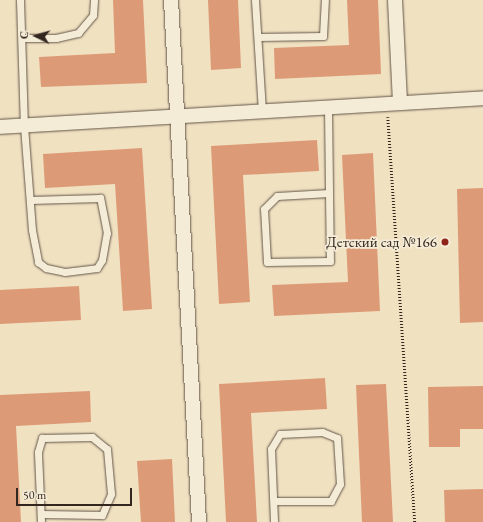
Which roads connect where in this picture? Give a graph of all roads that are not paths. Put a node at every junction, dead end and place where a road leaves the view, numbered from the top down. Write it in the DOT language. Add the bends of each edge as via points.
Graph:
graph roads {
  1 [pos="20,0"];
  2 [pos="94,0"];
  3 [pos="171,0"];
  4 [pos="255,0"];
  5 [pos="325,0"];
  6 [pos="395,0"];
  7 [pos="258,36"];
  8 [pos="22,38"];
  9 [pos="483,98"];
  10 [pos="394,104"];
  11 [pos="328,108"];
  12 [pos="262,112"];
  13 [pos="177,118"];
  14 [pos="0,126"];
  15 [pos="24,126"];
  16 [pos="329,193"];
  17 [pos="30,200"];
  18 [pos="274,501"];
  19 [pos="41,518"];
  20 [pos="199,522"];
  21 [pos="274,522"];
  1 -- 8 [label="lane"];
  2 -- 8 [label="lane" via="93,15 78,33 56,38"];
  3 -- 13 [label="street"];
  4 -- 7 [label="lane"];
  5 -- 7 [label="lane" via="323,36"];
  6 -- 10 [label="street"];
  7 -- 12 [label="lane"];
  8 -- 15 [label="lane"];
  9 -- 10 [label="street"];
  10 -- 11 [label="street"];
  11 -- 12 [label="street"];
  11 -- 16 [label="lane"];
  12 -- 13 [label="street"];
  13 -- 15 [label="street"];
  13 -- 20 [label="street"];
  14 -- 15 [label="street"];
  15 -- 17 [label="lane"];
  16 -- 16 [label="lane" via="330,261 267,262 264,209 277,196"];
  17 -- 17 [label="lane" via="38,262 46,268 65,272 96,268 102,260 107,233 100,198"];
  18 -- 18 [label="lane" via="271,449 280,434 322,432 337,438 340,484 331,501"];
  18 -- 21 [label="lane"];
  19 -- 19 [label="lane" via="38,452 42,438 92,437 107,449 111,494 102,516"];
}
